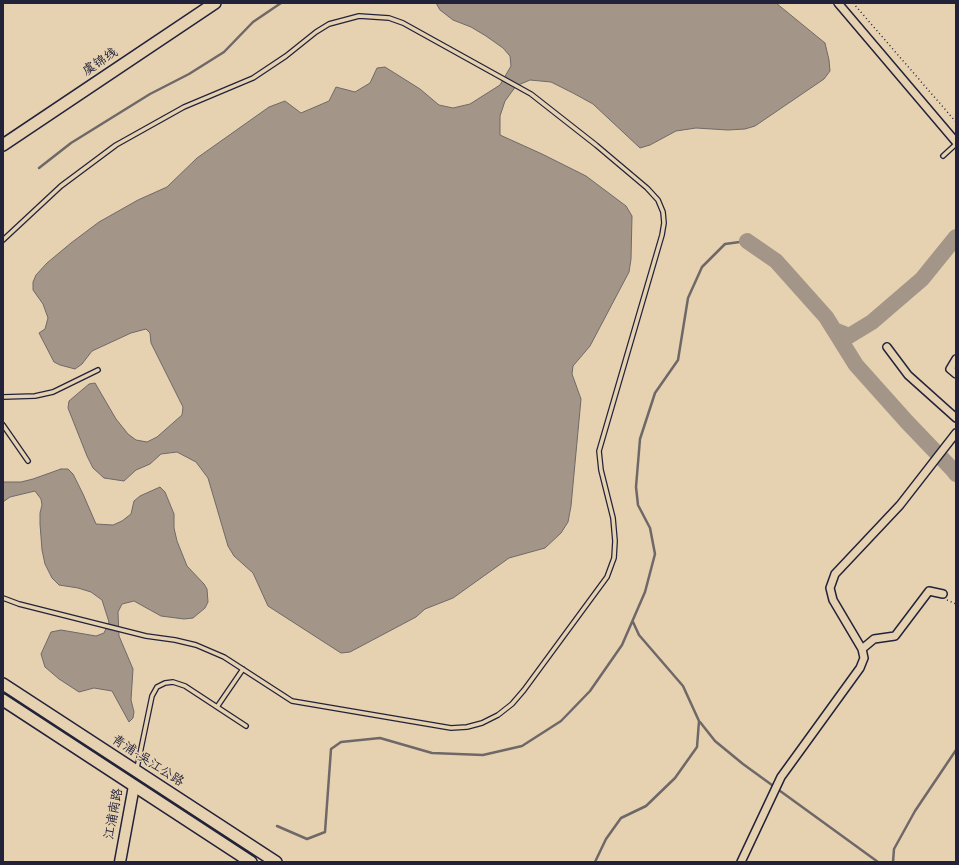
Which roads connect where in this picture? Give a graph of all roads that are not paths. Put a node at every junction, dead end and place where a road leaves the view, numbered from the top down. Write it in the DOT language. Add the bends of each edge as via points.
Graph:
graph roads {
  1 [pos="214,3"];
  2 [pos="838,3"];
  3 [pos="956,143"];
  4 [pos="3,145"];
  5 [pos="943,156"];
  6 [pos="3,240"];
  7 [pos="887,347"];
  8 [pos="956,359"];
  9 [pos="98,370"];
  10 [pos="956,374"];
  11 [pos="3,397"];
  12 [pos="956,418"];
  13 [pos="3,425"];
  14 [pos="956,433"];
  15 [pos="28,461"];
  16 [pos="943,594"];
  17 [pos="3,598"];
  18 [pos="862,649"];
  19 [pos="243,669"];
  20 [pos="3,684"];
  21 [pos="3,700"];
  22 [pos="217,707"];
  23 [pos="246,726"];
  24 [pos="136,772"];
  25 [pos="134,786"];
  26 [pos="120,862"];
  27 [pos="251,862"];
  28 [pos="276,862"];
  29 [pos="740,862"];
  1 -- 4 [label="main road, 虞锦线"];
  2 -- 3 [label="street"];
  3 -- 5 [label="lane"];
  6 -- 19 [label="lane" via="61,186 116,145 184,107 253,78 329,24 359,16 389,18 403,24 531,94 596,145 658,200 663,212 662,235 599,451 613,518 614,558 608,577 512,704 482,723 451,728 292,701"];
  7 -- 12 [label="street" via="908,374"];
  8 -- 10 [label="street" via="950,369"];
  9 -- 11 [label="lane" via="53,392 35,396"];
  13 -- 15 [label="lane"];
  14 -- 18 [label="street" via="900,505 835,574 830,588 833,600"];
  16 -- 18 [label="street" via="929,591 895,636 874,639"];
  17 -- 19 [label="lane" via="146,636 196,645 224,656"];
  18 -- 29 [label="street" via="864,658 860,668 781,777"];
  19 -- 22 [label="lane"];
  20 -- 24 [label="main road, 青浦-吴江公路"];
  21 -- 25 [label="main road, 青浦-吴江公路"];
  22 -- 23 [label="lane"];
  22 -- 24 [label="lane" via="185,686 165,682 157,687 152,696"];
  24 -- 25 [label="main road, 江浦南路"];
  24 -- 28 [label="main road, 青浦-吴江公路"];
  25 -- 26 [label="main road, 江浦南路"];
  25 -- 27 [label="main road, 青浦-吴江公路"];
}
